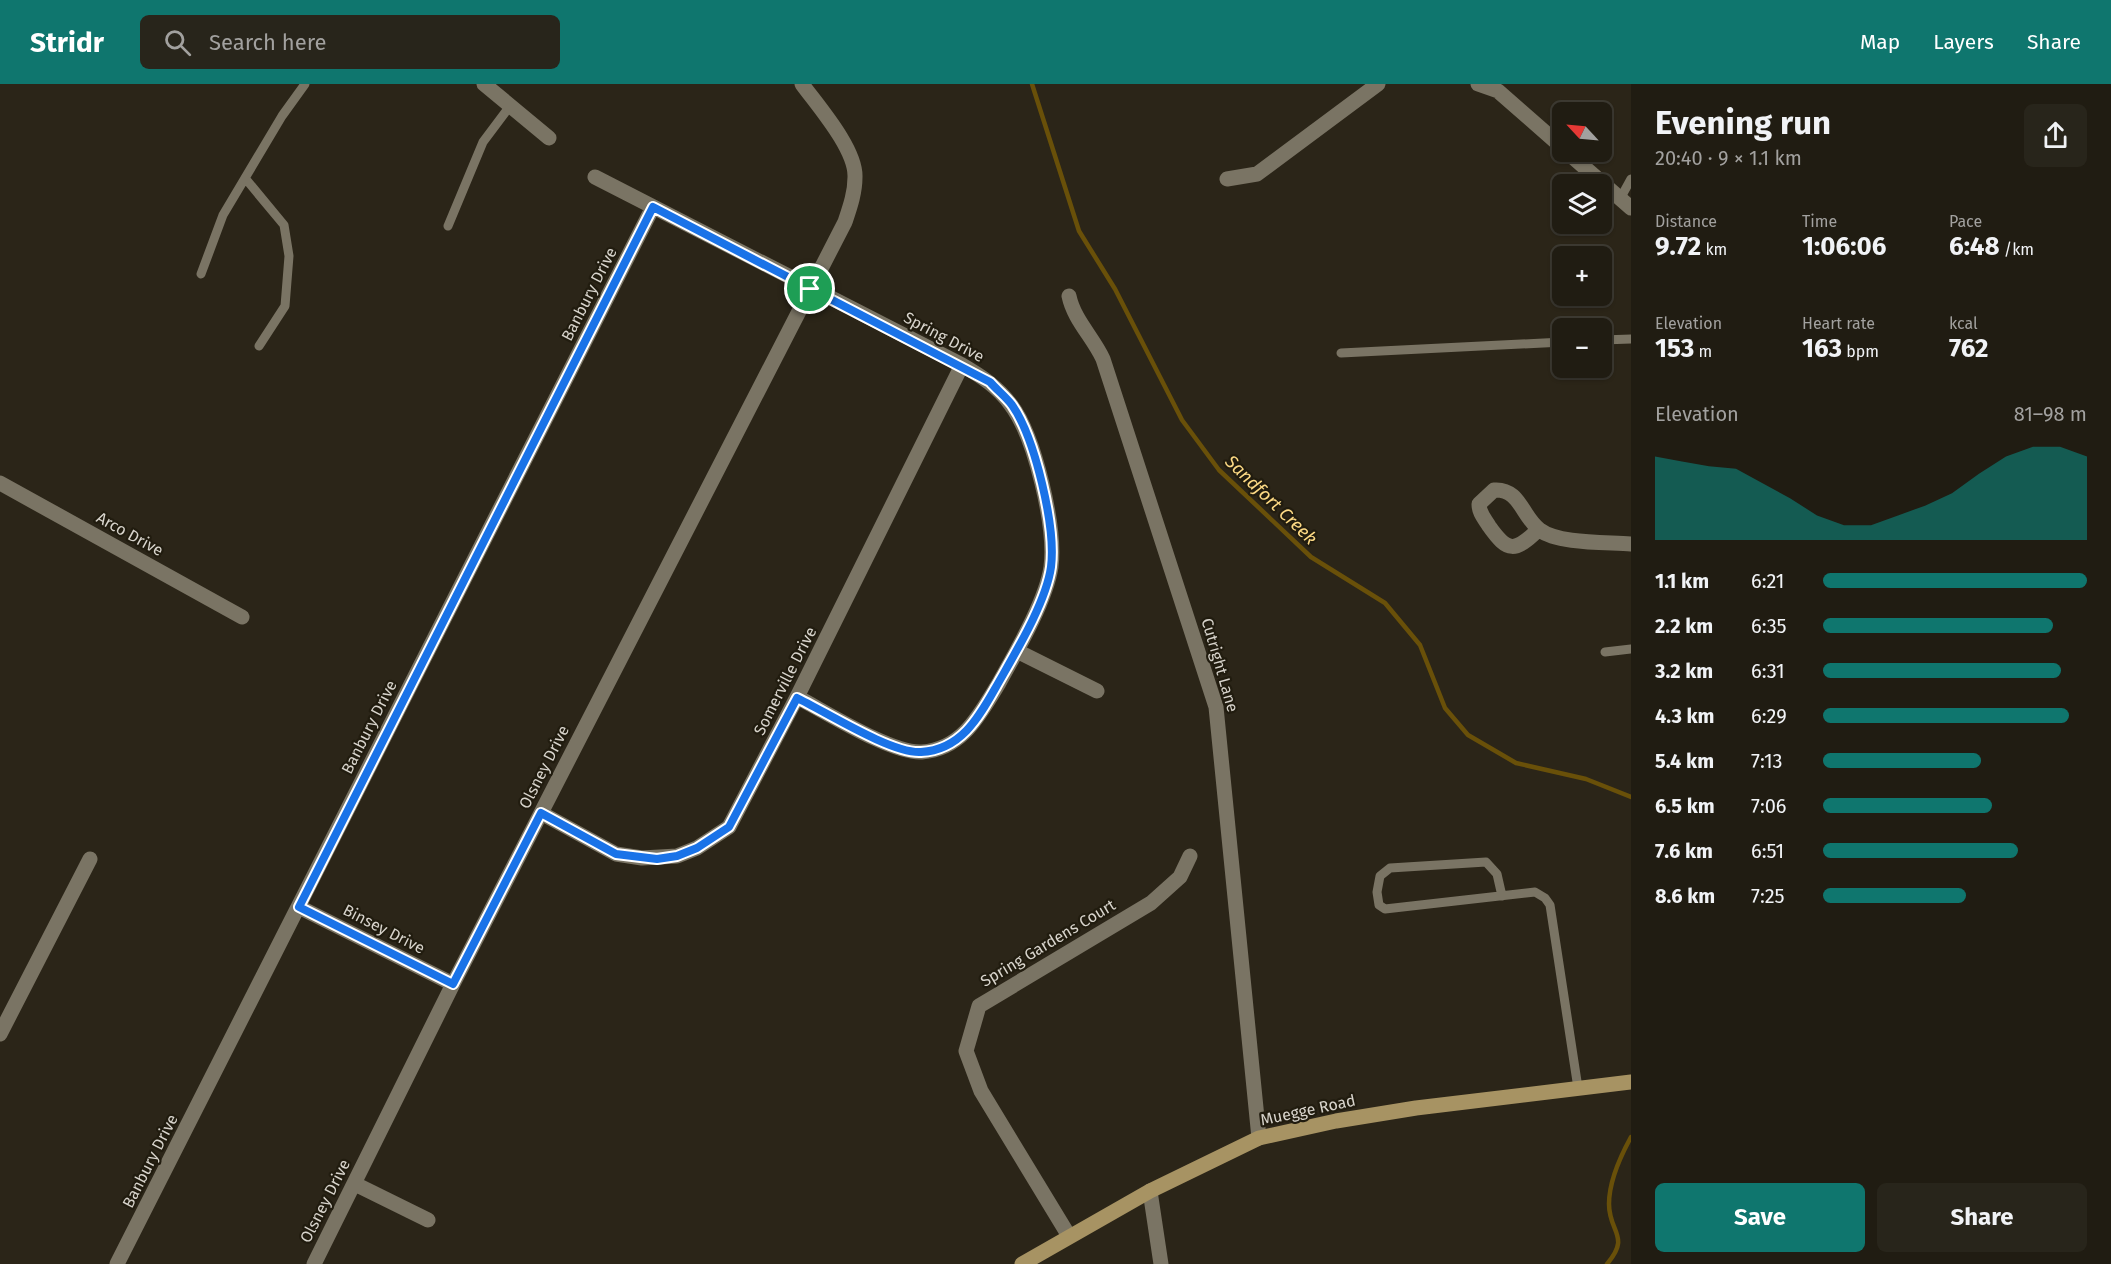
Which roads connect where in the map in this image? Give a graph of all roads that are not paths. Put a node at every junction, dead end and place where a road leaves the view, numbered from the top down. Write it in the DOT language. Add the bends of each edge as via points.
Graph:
graph roads {
  1 [pos="305,84"];
  2 [pos="484,84"];
  3 [pos="802,84"];
  4 [pos="1378,84"];
  5 [pos="1478,84"];
  6 [pos="510,106"];
  7 [pos="549,138"];
  8 [pos="1552,138"];
  9 [pos="1578,162"];
  10 [pos="595,177"];
  11 [pos="245,178"];
  12 [pos="1227,179"];
  13 [pos="1631,179"];
  14 [pos="1625,203"];
  15 [pos="653,207"];
  16 [pos="448,226"];
  17 [pos="201,274"];
  18 [pos="810,289"];
  19 [pos="1069,296"];
  20 [pos="1631,339"];
  21 [pos="1612,340"];
  22 [pos="1552,343"];
  23 [pos="259,345"];
  24 [pos="1341,353"];
  25 [pos="962,365"];
  26 [pos="0,483"];
  27 [pos="1538,530"];
  28 [pos="1631,544"];
  29 [pos="242,617"];
  30 [pos="1631,649"];
  31 [pos="1017,651"];
  32 [pos="1605,652"];
  33 [pos="1097,691"];
  34 [pos="797,698"];
  35 [pos="541,813"];
  36 [pos="1190,856"];
  37 [pos="90,859"];
  38 [pos="1503,896"];
  39 [pos="299,907"];
  40 [pos="453,984"];
  41 [pos="0,1034"];
  42 [pos="1631,1082"];
  43 [pos="1578,1088"];
  44 [pos="1259,1138"];
  45 [pos="355,1185"];
  46 [pos="1150,1191"];
  47 [pos="428,1220"];
  48 [pos="1069,1236"];
  49 [pos="117,1264"];
  50 [pos="314,1264"];
  51 [pos="1022,1264"];
  52 [pos="1161,1264"];
  1 -- 11 [label="lane"];
  2 -- 6 [label="street"];
  3 -- 18 [label="street, Olsney Drive" via="849,153 855,174 853,199 844,222"];
  4 -- 12 [label="street" via="1257,174"];
  5 -- 8 [label="street" via="1498,91"];
  6 -- 7 [label="street"];
  6 -- 16 [label="lane" via="483,142"];
  9 -- 14 [label="street"];
  10 -- 15 [label="street, Spring Drive"];
  11 -- 17 [label="lane" via="223,215"];
  11 -- 23 [label="lane" via="284,225 289,256 285,306"];
  13 -- 14 [label="lane"];
  15 -- 18 [label="street, Spring Drive"];
  15 -- 39 [label="street, Banbury Drive"];
  18 -- 25 [label="street, Spring Drive"];
  18 -- 35 [label="street, Olsney Drive"];
  19 -- 44 [label="street, Cutright Lane" via="1076,317 1103,359 1216,707"];
  20 -- 21 [label="lane"];
  22 -- 24 [label="lane"];
  25 -- 31 [label="street, Spring Drive" via="990,382 1012,405 1043,485 1051,568"];
  25 -- 34 [label="street, Somerville Drive"];
  26 -- 29 [label="street, Arco Drive"];
  27 -- 28 [label="street" via="1552,538"];
  30 -- 32 [label="lane"];
  31 -- 33 [label="street"];
  31 -- 34 [label="street, Spring Drive" via="976,722 961,737 941,748 920,752 895,747"];
  34 -- 35 [label="street, Somerville Drive" via="729,827 697,848 657,859 616,854"];
  35 -- 40 [label="street, Olsney Drive"];
  36 -- 48 [label="street, Spring Gardens Court" via="1180,877 1150,903 980,1006 966,1051 981,1091"];
  37 -- 41 [label="street"];
  38 -- 38 [label="lane" via="1384,909 1379,905 1377,892 1380,876 1390,868 1486,862 1497,874"];
  38 -- 43 [label="lane" via="1535,892 1550,905"];
  39 -- 40 [label="street, Binsey Drive"];
  39 -- 49 [label="street, Banbury Drive"];
  40 -- 45 [label="street, Olsney Drive"];
  42 -- 43 [label="main road, Muegge Road"];
  43 -- 44 [label="main road, Muegge Road" via="1416,1108"];
  44 -- 46 [label="main road, Muegge Road"];
  45 -- 47 [label="street"];
  45 -- 50 [label="street, Olsney Drive"];
  46 -- 48 [label="main road, Muegge Road"];
  46 -- 52 [label="street"];
  48 -- 51 [label="main road, Muegge Road"];
}
